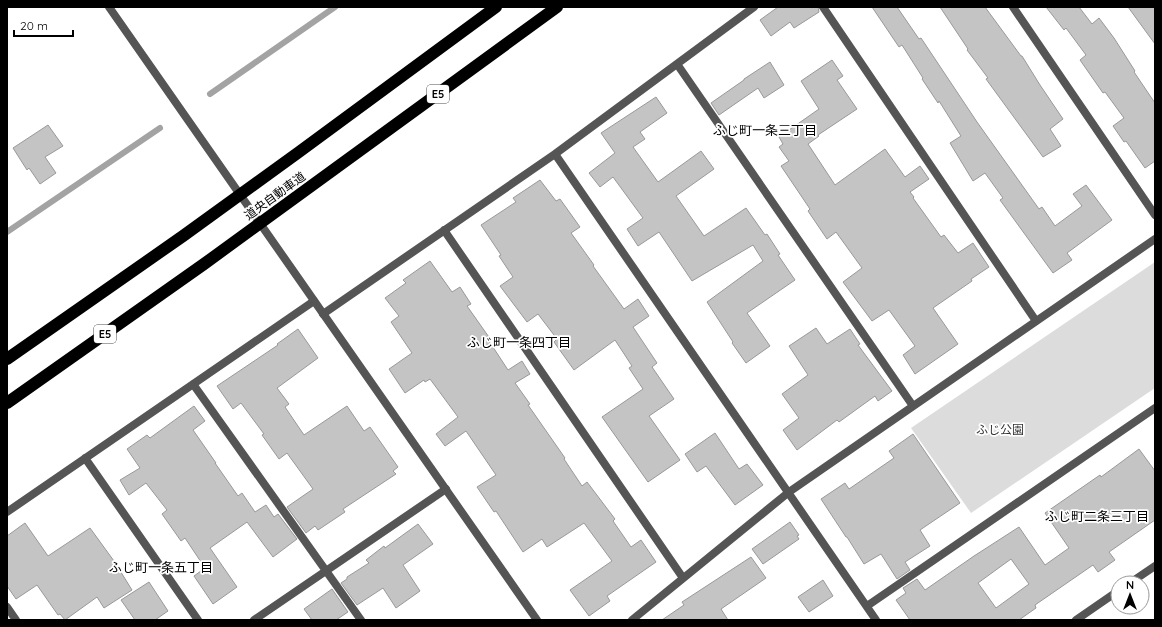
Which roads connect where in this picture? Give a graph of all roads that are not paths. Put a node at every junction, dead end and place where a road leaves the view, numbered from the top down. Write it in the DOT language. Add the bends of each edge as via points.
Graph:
graph roads {
  1 [pos="109,7"];
  2 [pos="496,7"];
  3 [pos="557,7"];
  4 [pos="754,7"];
  5 [pos="823,7"];
  6 [pos="1013,7"];
  7 [pos="677,64"];
  8 [pos="555,154"];
  9 [pos="1155,215"];
  10 [pos="444,230"];
  11 [pos="1155,239"];
  12 [pos="314,301"];
  13 [pos="323,314"];
  14 [pos="1036,321"];
  15 [pos="7,359"];
  16 [pos="193,384"];
  17 [pos="7,403"];
  18 [pos="913,406"];
  19 [pos="1155,408"];
  20 [pos="85,458"];
  21 [pos="446,490"];
  22 [pos="788,492"];
  23 [pos="7,512"];
  24 [pos="1155,566"];
  25 [pos="326,571"];
  26 [pos="1142,575"];
  27 [pos="683,578"];
  28 [pos="1110,597"];
  29 [pos="867,606"];
  30 [pos="7,607"];
  31 [pos="16,620"];
  32 [pos="198,620"];
  33 [pos="254,620"];
  34 [pos="361,620"];
  35 [pos="537,620"];
  36 [pos="632,620"];
  37 [pos="876,620"];
  38 [pos="1076,620"];
  1 -- 12 [label="street"];
  2 -- 15 [label="highway, 道央自動車道" via="183,236"];
  3 -- 17 [label="highway, 道央自動車道 / E5" via="318,182"];
  4 -- 7 [label="street"];
  5 -- 14 [label="street"];
  6 -- 9 [label="street"];
  7 -- 8 [label="street"];
  7 -- 18 [label="street"];
  8 -- 10 [label="street"];
  8 -- 22 [label="street"];
  10 -- 13 [label="street"];
  10 -- 27 [label="street"];
  11 -- 14 [label="street"];
  12 -- 13 [label="street"];
  12 -- 16 [label="street"];
  13 -- 21 [label="street"];
  14 -- 18 [label="street"];
  16 -- 20 [label="street"];
  16 -- 25 [label="street"];
  18 -- 22 [label="street"];
  19 -- 29 [label="street"];
  20 -- 23 [label="street"];
  20 -- 32 [label="street"];
  21 -- 25 [label="street"];
  21 -- 35 [label="street"];
  22 -- 27 [label="street"];
  22 -- 29 [label="street"];
  24 -- 26 [label="street"];
  25 -- 33 [label="street"];
  25 -- 34 [label="street"];
  27 -- 36 [label="street"];
  28 -- 38 [label="street"];
  29 -- 37 [label="street"];
  30 -- 31 [label="street"];
}
